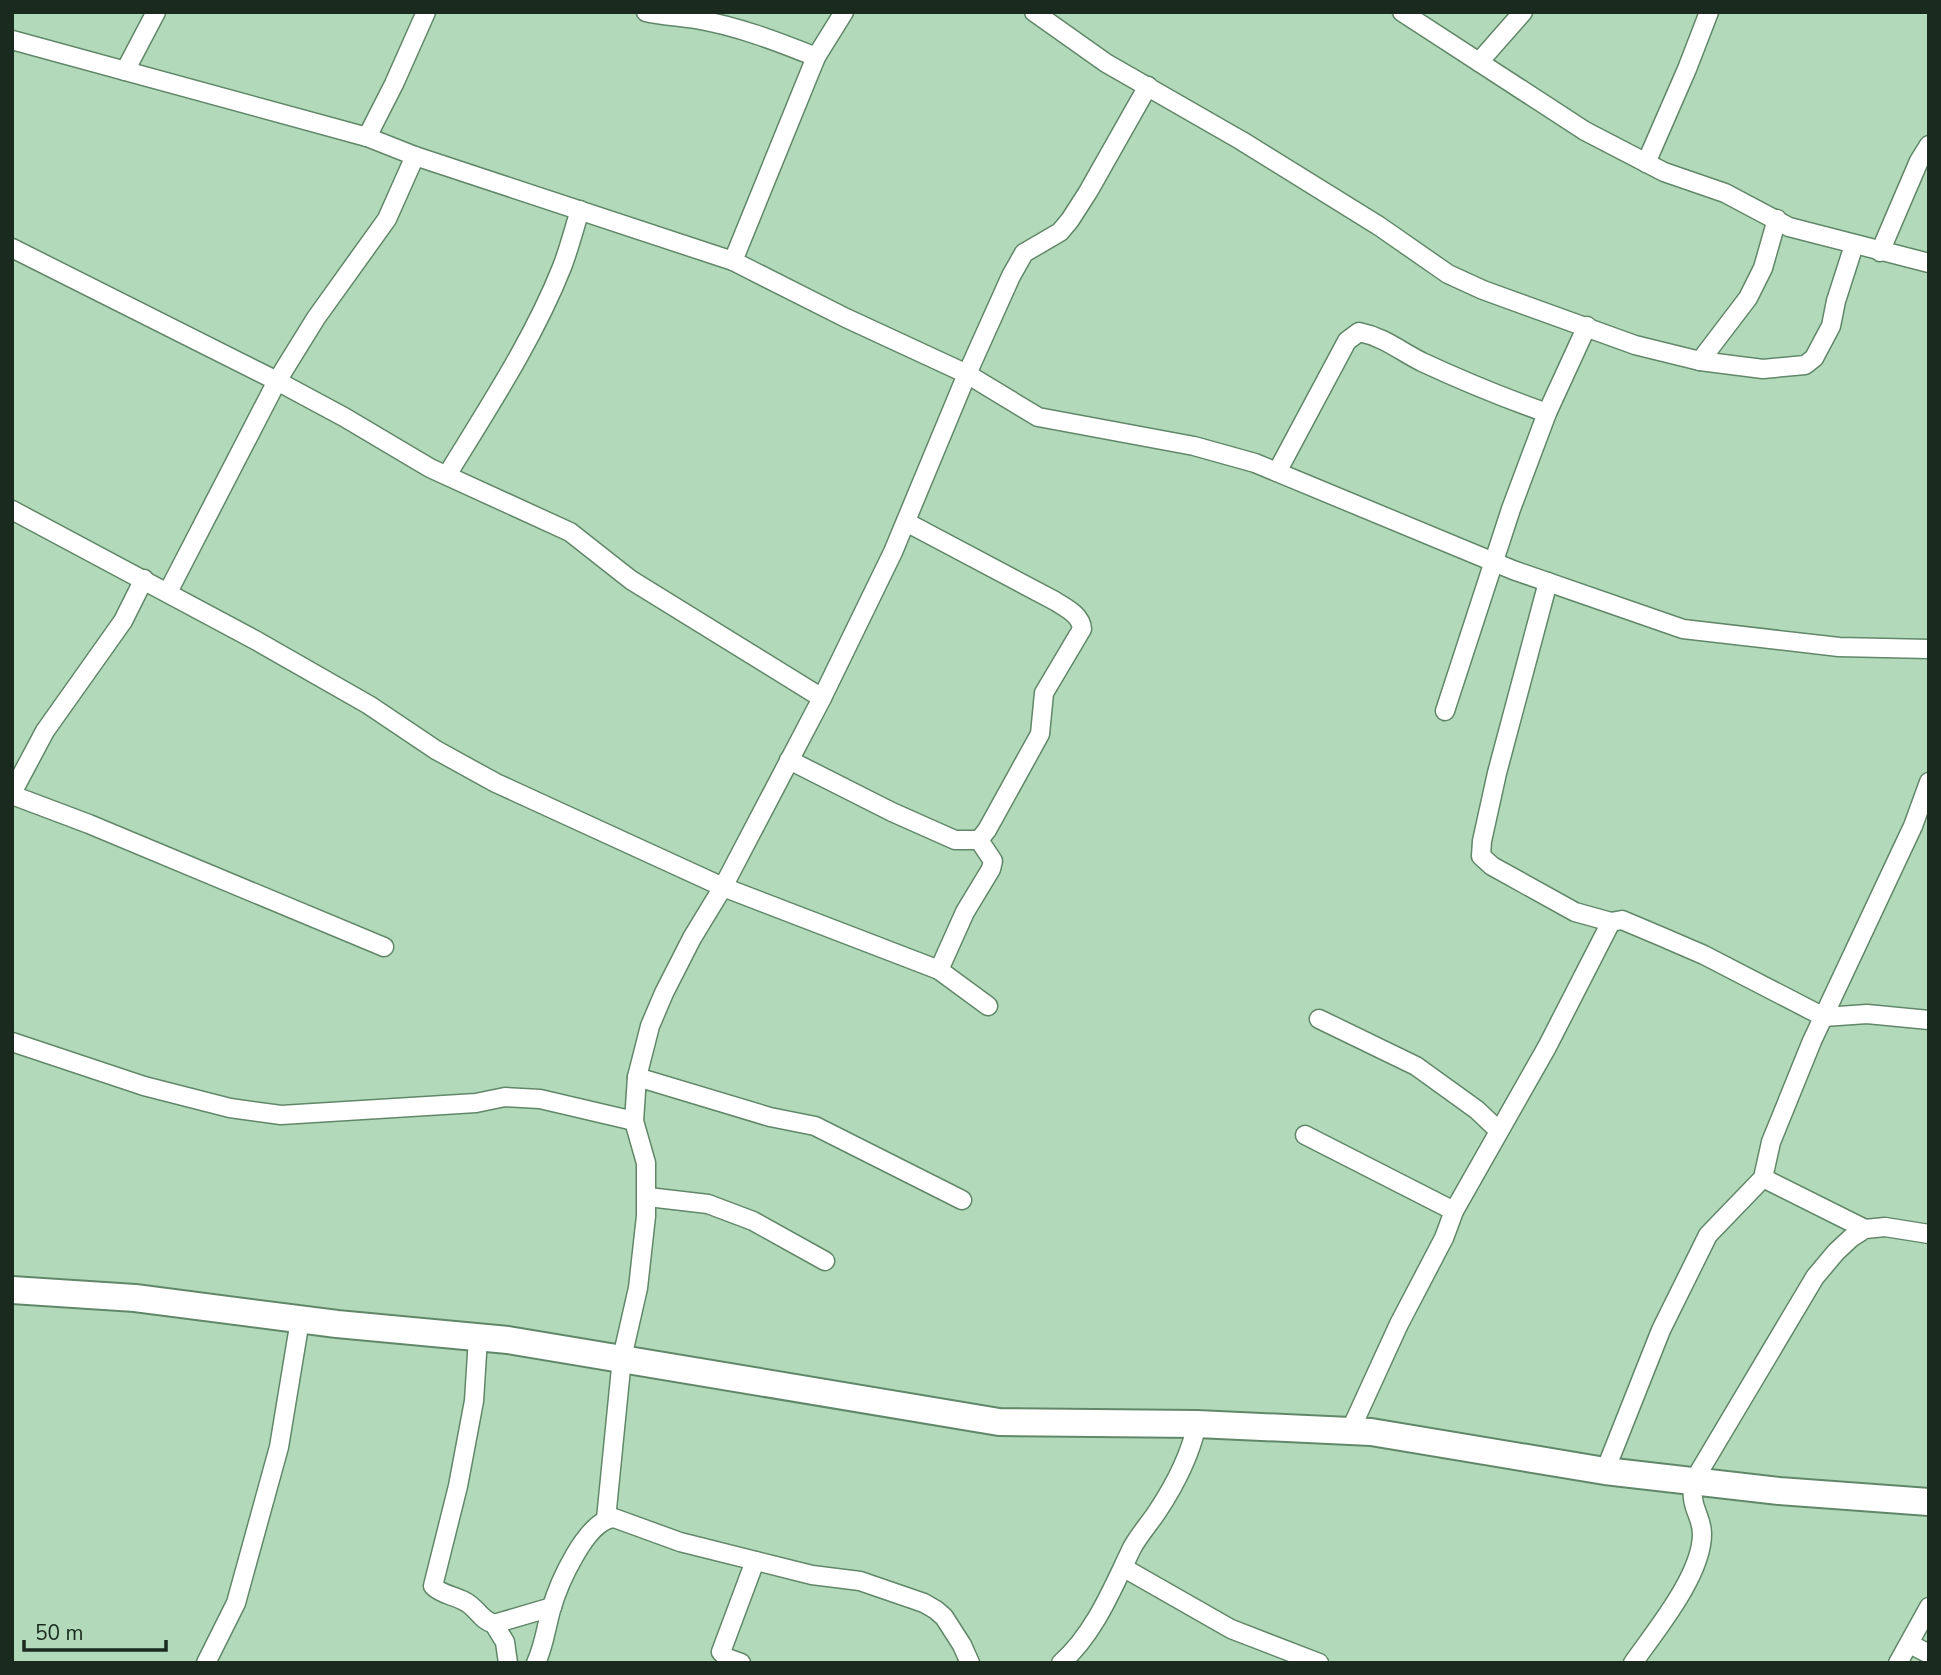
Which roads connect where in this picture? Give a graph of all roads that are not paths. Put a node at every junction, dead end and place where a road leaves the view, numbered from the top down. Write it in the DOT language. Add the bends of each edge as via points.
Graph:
graph roads {
  1 [pos="156,12"];
  2 [pos="426,12"];
  3 [pos="646,12"];
  4 [pos="844,12"];
  5 [pos="1402,12"];
  6 [pos="1524,12"];
  7 [pos="1709,12"];
  8 [pos="1046,16"];
  9 [pos="12,40"];
  10 [pos="816,57"];
  11 [pos="1479,62"];
  12 [pos="125,71"];
  13 [pos="1148,86"];
  14 [pos="367,137"];
  15 [pos="1929,145"];
  16 [pos="415,156"];
  17 [pos="1646,163"];
  18 [pos="580,210"];
  19 [pos="1777,219"];
  20 [pos="1854,244"];
  21 [pos="12,248"];
  22 [pos="1880,251"];
  23 [pos="733,261"];
  24 [pos="1929,263"];
  25 [pos="1587,326"];
  26 [pos="1700,361"];
  27 [pos="967,374"];
  28 [pos="277,381"];
  29 [pos="1547,413"];
  30 [pos="1277,472"];
  31 [pos="447,475"];
  32 [pos="12,510"];
  33 [pos="906,522"];
  34 [pos="1495,562"];
  35 [pos="144,579"];
  36 [pos="1548,582"];
  37 [pos="167,592"];
  38 [pos="1929,649"];
  39 [pos="822,698"];
  40 [pos="1445,710"];
  41 [pos="789,760"];
  42 [pos="17,767"];
  43 [pos="1929,782"];
  44 [pos="12,794"];
  45 [pos="979,840"];
  46 [pos="723,887"];
  47 [pos="1611,922"];
  48 [pos="384,947"];
  49 [pos="939,970"];
  50 [pos="988,1006"];
  51 [pos="1824,1017"];
  52 [pos="1319,1019"];
  53 [pos="1929,1020"];
  54 [pos="12,1042"];
  55 [pos="637,1077"];
  56 [pos="634,1121"];
  57 [pos="1498,1130"];
  58 [pos="1305,1135"];
  59 [pos="1763,1178"];
  60 [pos="648,1197"];
  61 [pos="962,1200"];
  62 [pos="1454,1211"];
  63 [pos="1865,1229"];
  64 [pos="1929,1234"];
  65 [pos="824,1261"];
  66 [pos="12,1290"];
  67 [pos="300,1320"];
  68 [pos="478,1338"];
  69 [pos="622,1358"];
  70 [pos="1197,1424"];
  71 [pos="1350,1431"];
  72 [pos="1605,1471"];
  73 [pos="1693,1482"];
  74 [pos="1929,1502"];
  75 [pos="606,1519"];
  76 [pos="755,1561"];
  77 [pos="1124,1568"];
  78 [pos="552,1607"];
  79 [pos="1929,1607"];
  80 [pos="494,1624"];
  81 [pos="1910,1644"];
  82 [pos="1929,1654"];
  83 [pos="206,1663"];
  84 [pos="508,1663"];
  85 [pos="537,1663"];
  86 [pos="741,1663"];
  87 [pos="971,1663"];
  88 [pos="1062,1663"];
  89 [pos="1319,1663"];
  90 [pos="1633,1663"];
  91 [pos="1899,1663"];
  1 -- 12 [label="street"];
  2 -- 14 [label="street"];
  3 -- 10 [label="street" via="734,28"];
  4 -- 10 [label="street"];
  5 -- 11 [label="street"];
  6 -- 11 [label="street"];
  7 -- 17 [label="street"];
  8 -- 13 [label="street" via="1106,63"];
  9 -- 12 [label="street"];
  10 -- 23 [label="street"];
  11 -- 17 [label="street" via="1585,131"];
  12 -- 14 [label="street"];
  13 -- 25 [label="street" via="1379,226 1448,275"];
  13 -- 27 [label="street" via="1070,220 1060,232 1024,253"];
  14 -- 16 [label="street"];
  15 -- 22 [label="street"];
  16 -- 18 [label="street"];
  16 -- 28 [label="street" via="387,219"];
  17 -- 19 [label="street"];
  18 -- 23 [label="street"];
  18 -- 31 [label="street" via="550,294"];
  19 -- 20 [label="street" via="1789,227"];
  19 -- 26 [label="street" via="1763,268 1748,298"];
  20 -- 22 [label="street"];
  20 -- 26 [label="street" via="1831,326 1814,358 1805,365 1763,369"];
  21 -- 28 [label="street"];
  22 -- 24 [label="street"];
  23 -- 27 [label="street"];
  25 -- 26 [label="street" via="1635,345"];
  25 -- 29 [label="street"];
  27 -- 30 [label="street" via="1038,416 1194,446"];
  27 -- 33 [label="street"];
  28 -- 31 [label="street"];
  28 -- 37 [label="street"];
  29 -- 30 [label="street" via="1488,393 1389,342 1359,332 1347,341"];
  29 -- 34 [label="street"];
  30 -- 34 [label="street"];
  31 -- 39 [label="street" via="570,532 631,580"];
  32 -- 35 [label="street"];
  33 -- 39 [label="street"];
  33 -- 45 [label="street" via="1044,595 1081,622 1082,629 1044,693 1040,734"];
  34 -- 36 [label="street"];
  34 -- 40 [label="street"];
  35 -- 37 [label="street"];
  35 -- 42 [label="street" via="123,621"];
  36 -- 38 [label="street" via="1683,629 1839,647"];
  36 -- 47 [label="street" via="1497,773 1481,856 1575,912"];
  37 -- 46 [label="street" via="369,705 496,783"];
  39 -- 41 [label="street"];
  41 -- 45 [label="street" via="955,840"];
  41 -- 46 [label="street"];
  42 -- 44 [label="street"];
  43 -- 51 [label="street"];
  44 -- 48 [label="street"];
  45 -- 49 [label="street" via="993,861 991,869"];
  46 -- 49 [label="street"];
  46 -- 55 [label="street" via="663,993"];
  47 -- 51 [label="street" via="1622,920 1682,946"];
  47 -- 57 [label="street"];
  49 -- 50 [label="street"];
  51 -- 53 [label="street" via="1867,1014"];
  51 -- 59 [label="street" via="1771,1142"];
  52 -- 57 [label="street" via="1416,1066"];
  54 -- 56 [label="street" via="144,1086 230,1108 281,1115 476,1104 505,1097 540,1099"];
  55 -- 56 [label="street"];
  55 -- 61 [label="street" via="815,1126"];
  56 -- 60 [label="street" via="646,1163"];
  57 -- 62 [label="street"];
  58 -- 62 [label="street"];
  59 -- 63 [label="street"];
  59 -- 72 [label="street" via="1708,1235 1661,1330"];
  60 -- 65 [label="street" via="708,1204 753,1221"];
  60 -- 69 [label="street" via="638,1288"];
  62 -- 71 [label="street"];
  63 -- 64 [label="street" via="1885,1227"];
  63 -- 73 [label="street" via="1815,1277"];
  66 -- 67 [label="street" via="135,1298"];
  67 -- 68 [label="street"];
  67 -- 83 [label="street" via="279,1447 236,1603"];
  68 -- 69 [label="street"];
  68 -- 80 [label="street" via="474,1401 433,1586 464,1601 485,1622"];
  69 -- 70 [label="street" via="999,1422"];
  69 -- 75 [label="street"];
  70 -- 71 [label="street"];
  70 -- 77 [label="street" via="1174,1484 1133,1546"];
  71 -- 72 [label="street"];
  72 -- 73 [label="street"];
  73 -- 74 [label="street"];
  73 -- 90 [label="street" via="1692,1500 1701,1519 1699,1556 1672,1608"];
  75 -- 76 [label="street"];
  75 -- 78 [label="street" via="577,1551"];
  76 -- 86 [label="street" via="721,1652"];
  76 -- 87 [label="street" via="860,1581 924,1603 944,1618"];
  77 -- 88 [label="street" via="1087,1632"];
  77 -- 89 [label="street" via="1231,1629"];
  78 -- 80 [label="street"];
  78 -- 85 [label="street"];
  79 -- 81 [label="street"];
  80 -- 84 [label="street" via="505,1642"];
  81 -- 82 [label="street"];
  81 -- 91 [label="street"];
}
